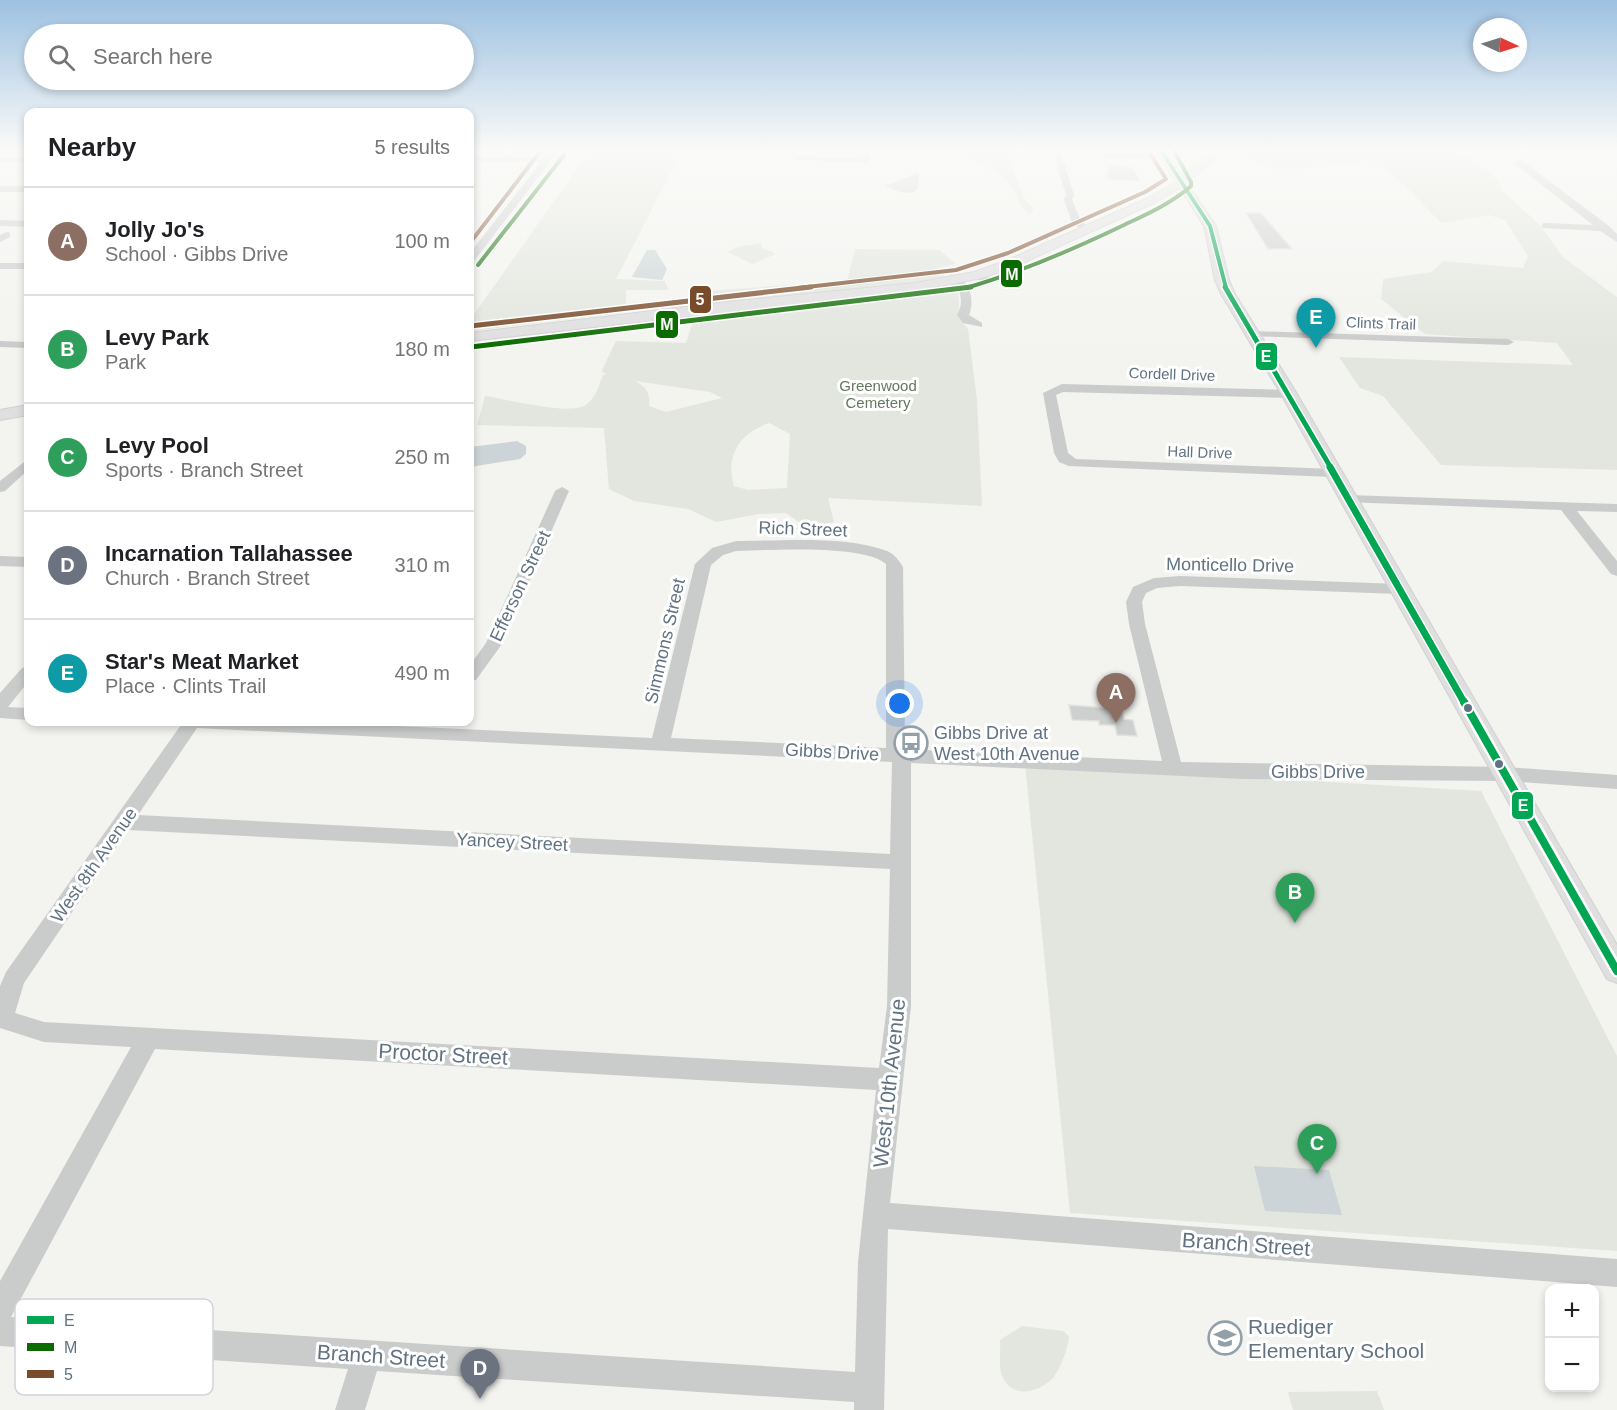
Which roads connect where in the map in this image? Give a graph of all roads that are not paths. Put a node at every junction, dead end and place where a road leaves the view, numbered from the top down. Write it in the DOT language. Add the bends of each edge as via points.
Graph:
graph roads {
  1 [pos="504,215"];
  2 [pos="1074,215"];
  3 [pos="1120,215"];
  4 [pos="1202,215"];
  5 [pos="1585,215"];
  6 [pos="0,223"];
  7 [pos="24,224"];
  8 [pos="1545,226"];
  9 [pos="1602,228"];
  10 [pos="1617,228"];
  11 [pos="1087,230"];
  12 [pos="1617,239"];
  13 [pos="474,254"];
  14 [pos="0,266"];
  15 [pos="24,266"];
  16 [pos="957,280"];
  17 [pos="978,325"];
  18 [pos="1252,334"];
  19 [pos="474,337"];
  20 [pos="1508,342"];
  21 [pos="0,344"];
  22 [pos="24,345"];
  23 [pos="1289,394"];
  24 [pos="24,411"];
  25 [pos="0,415"];
  26 [pos="1066,461"];
  27 [pos="24,467"];
  28 [pos="1333,473"];
  29 [pos="0,488"];
  30 [pos="562,491"];
  31 [pos="1348,499"];
  32 [pos="1565,506"];
  33 [pos="1617,508"];
  34 [pos="716,552"];
  35 [pos="888,558"];
  36 [pos="0,561"];
  37 [pos="24,562"];
  38 [pos="1617,571"];
  39 [pos="1399,589"];
  40 [pos="474,671"];
  41 [pos="24,677"];
  42 [pos="0,704"];
  43 [pos="0,712"];
  44 [pos="24,714"];
  45 [pos="189,726"];
  46 [pos="394,726"];
  47 [pos="444,727"];
  48 [pos="660,744"];
  49 [pos="898,755"];
  50 [pos="1173,768"];
  51 [pos="1506,774"];
  52 [pos="1617,782"];
  53 [pos="124,822"];
  54 [pos="900,862"];
  55 [pos="1617,971"];
  56 [pos="3,1011"];
  57 [pos="149,1037"];
  58 [pos="891,1080"];
  59 [pos="876,1215"];
  60 [pos="1617,1273"];
  61 [pos="0,1309"];
  62 [pos="0,1331"];
  63 [pos="15,1332"];
  64 [pos="213,1345"];
  65 [pos="367,1355"];
  66 [pos="869,1399"];
  67 [pos="350,1410"];
  1 -- 13 [label="street"];
  2 -- 11 [label="street"];
  3 -- 11 [label="main road"];
  4 -- 18 [label="main road" via="1214,236 1222,280"];
  5 -- 9 [label="street"];
  6 -- 7 [label="street"];
  8 -- 9 [label="street"];
  9 -- 10 [label="street"];
  9 -- 12 [label="street"];
  11 -- 16 [label="main road" via="982,278"];
  14 -- 15 [label="street"];
  16 -- 17 [label="street" via="964,288 968,305 963,315"];
  16 -- 19 [label="main road"];
  18 -- 20 [label="street, Clints Trail"];
  18 -- 23 [label="main road"];
  21 -- 22 [label="street"];
  23 -- 26 [label="street, Cordell Drive" via="1053,389 1049,393"];
  23 -- 28 [label="main road"];
  24 -- 25 [label="main road"];
  26 -- 28 [label="street, Hall Drive"];
  27 -- 29 [label="street"];
  28 -- 31 [label="main road"];
  30 -- 40 [label="street, Efferson Street" via="494,644"];
  31 -- 32 [label="street"];
  31 -- 39 [label="main road"];
  32 -- 33 [label="street"];
  32 -- 38 [label="street"];
  34 -- 35 [label="street, Rich Street" via="736,546 820,548 869,551"];
  34 -- 48 [label="street, Simmons Street" via="703,564"];
  35 -- 49 [label="street, West 10th Avenue" via="897,578"];
  36 -- 37 [label="street"];
  39 -- 50 [label="street, Monticello Drive" via="1180,581 1154,583 1139,590 1134,602 1137,624"];
  39 -- 51 [label="main road"];
  41 -- 42 [label="street"];
  43 -- 44 [label="street"];
  45 -- 53 [label="street, West 8th Avenue"];
  46 -- 47 [label="street, Gibbs Drive"];
  47 -- 48 [label="street, Gibbs Drive"];
  48 -- 49 [label="street, Gibbs Drive"];
  49 -- 50 [label="street, Gibbs Drive"];
  49 -- 54 [label="street, West 10th Avenue"];
  50 -- 51 [label="street, Gibbs Drive"];
  51 -- 52 [label="street, Gibbs Drive"];
  51 -- 55 [label="main road"];
  53 -- 54 [label="street, Yancey Street"];
  53 -- 56 [label="street, West 8th Avenue" via="14,980"];
  54 -- 58 [label="street, West 10th Avenue" via="899,1006"];
  56 -- 57 [label="street, Proctor Street" via="7,1020 44,1032"];
  57 -- 58 [label="street, Proctor Street"];
  57 -- 61 [label="street"];
  58 -- 59 [label="street, West 10th Avenue"];
  59 -- 60 [label="street, Branch Street"];
  59 -- 66 [label="street, West 10th Avenue"];
  62 -- 63 [label="street, Branch Street"];
  64 -- 65 [label="street, Branch Street"];
  65 -- 66 [label="street, Branch Street"];
  65 -- 67 [label="street"];
}
